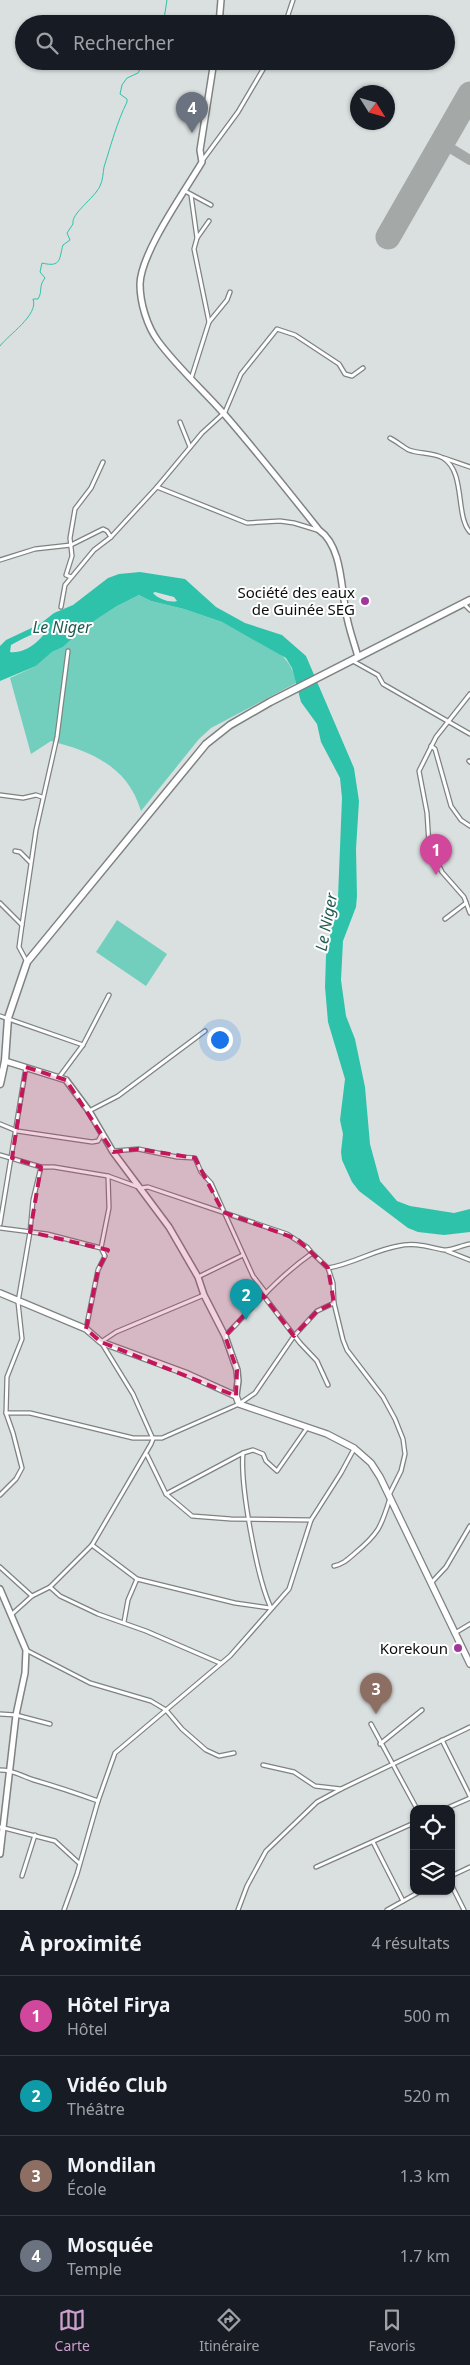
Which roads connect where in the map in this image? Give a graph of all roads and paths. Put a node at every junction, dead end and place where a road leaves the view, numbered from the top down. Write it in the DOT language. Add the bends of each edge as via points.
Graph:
graph roads {
  1 [pos="221,0"];
  2 [pos="293,0"];
  3 [pos="219,15"];
  4 [pos="288,15"];
  5 [pos="213,70"];
  6 [pos="263,70"];
  7 [pos="202,162"];
  8 [pos="185,191"];
  9 [pos="191,194"];
  10 [pos="210,205"];
  11 [pos="208,221"];
  12 [pos="197,238"];
  13 [pos="230,292"];
  14 [pos="208,322"];
  15 [pos="363,368"];
  16 [pos="191,380"];
  17 [pos="223,414"];
  18 [pos="180,422"];
  19 [pos="390,438"];
  20 [pos="190,446"];
  21 [pos="443,458"];
  22 [pos="103,462"];
  23 [pos="470,467"];
  24 [pos="157,487"];
  25 [pos="319,530"];
  26 [pos="470,532"];
  27 [pos="110,537"];
  28 [pos="71,545"];
  29 [pos="0,560"];
  30 [pos="71,577"];
  31 [pos="467,602"];
  32 [pos="61,607"];
  33 [pos="470,610"];
  34 [pos="68,651"];
  35 [pos="355,658"];
  36 [pos="470,694"];
  37 [pos="447,722"];
  38 [pos="470,734"];
  39 [pos="431,746"];
  40 [pos="0,795"];
  41 [pos="42,797"];
  42 [pos="470,826"];
  43 [pos="15,851"];
  44 [pos="31,862"];
  45 [pos="0,903"];
  46 [pos="466,903"];
  47 [pos="470,913"];
  48 [pos="445,919"];
  49 [pos="22,925"];
  50 [pos="27,962"];
  51 [pos="109,995"];
  52 [pos="0,1016"];
  53 [pos="8,1018"];
  54 [pos="205,1031"];
  55 [pos="83,1045"];
  56 [pos="3,1061"];
  57 [pos="26,1067"];
  58 [pos="60,1076"];
  59 [pos="0,1084"];
  60 [pos="89,1111"];
  61 [pos="0,1124"];
  62 [pos="17,1131"];
  63 [pos="102,1134"];
  64 [pos="113,1152"];
  65 [pos="0,1155"];
  66 [pos="12,1158"];
  67 [pos="41,1167"];
  68 [pos="108,1176"];
  69 [pos="141,1188"];
  70 [pos="223,1212"];
  71 [pos="0,1224"];
  72 [pos="0,1228"];
  73 [pos="30,1232"];
  74 [pos="470,1244"];
  75 [pos="101,1248"];
  76 [pos="446,1250"];
  77 [pos="312,1254"];
  78 [pos="243,1255"];
  79 [pos="470,1260"];
  80 [pos="328,1268"];
  81 [pos="198,1277"];
  82 [pos="0,1293"];
  83 [pos="265,1294"];
  84 [pos="204,1295"];
  85 [pos="18,1302"];
  86 [pos="334,1303"];
  87 [pos="86,1329"];
  88 [pos="225,1336"];
  89 [pos="294,1336"];
  90 [pos="101,1342"];
  91 [pos="328,1385"];
  92 [pos="236,1396"];
  93 [pos="239,1404"];
  94 [pos="6,1414"];
  95 [pos="307,1428"];
  96 [pos="152,1439"];
  97 [pos="354,1448"];
  98 [pos="243,1453"];
  99 [pos="146,1454"];
  100 [pos="166,1494"];
  101 [pos="0,1495"];
  102 [pos="390,1497"];
  103 [pos="250,1518"];
  104 [pos="311,1520"];
  105 [pos="470,1526"];
  106 [pos="92,1545"];
  107 [pos="334,1566"];
  108 [pos="0,1567"];
  109 [pos="137,1579"];
  110 [pos="431,1583"];
  111 [pos="50,1587"];
  112 [pos="0,1589"];
  113 [pos="32,1596"];
  114 [pos="271,1608"];
  115 [pos="11,1615"];
  116 [pos="124,1622"];
  117 [pos="470,1624"];
  118 [pos="455,1633"];
  119 [pos="26,1650"];
  120 [pos="220,1663"];
  121 [pos="470,1664"];
  122 [pos="166,1710"];
  123 [pos="422,1710"];
  124 [pos="0,1714"];
  125 [pos="16,1715"];
  126 [pos="50,1724"];
  127 [pos="370,1724"];
  128 [pos="470,1727"];
  129 [pos="442,1740"];
  130 [pos="380,1744"];
  131 [pos="234,1753"];
  132 [pos="393,1764"];
  133 [pos="263,1765"];
  134 [pos="0,1770"];
  135 [pos="11,1770"];
  136 [pos="341,1789"];
  137 [pos="470,1797"];
  138 [pos="98,1801"];
  139 [pos="415,1805"];
  140 [pos="453,1805"];
  141 [pos="410,1824"];
  142 [pos="1,1828"];
  143 [pos="35,1835"];
  144 [pos="373,1842"];
  145 [pos="0,1854"];
  146 [pos="79,1863"];
  147 [pos="316,1867"];
  148 [pos="470,1867"];
  149 [pos="455,1874"];
  150 [pos="22,1876"];
  151 [pos="455,1892"];
  152 [pos="414,1895"];
  153 [pos="403,1901"];
  154 [pos="64,1910"];
  155 [pos="238,1910"];
  156 [pos="387,1910"];
  157 [pos="464,1910"];
  1 -- 3 [label="street"];
  2 -- 4 [label="street"];
  5 -- 7 [label="street" via="200,150"];
  6 -- 7 [label="street" via="238,112"];
  7 -- 8 [label="street"];
  8 -- 9 [label="street"];
  8 -- 16 [label="street" via="151,251 140,283 151,329"];
  9 -- 10 [label="street"];
  9 -- 12 [label="street"];
  11 -- 12 [label="street"];
  12 -- 14 [label="street" via="195,258"];
  13 -- 14 [label="street"];
  14 -- 16 [label="street"];
  15 -- 17 [label="street" via="352,376 345,374 339,364 295,335 277,329 241,374"];
  16 -- 17 [label="street"];
  17 -- 20 [label="street"];
  17 -- 25 [label="street"];
  18 -- 20 [label="street"];
  19 -- 21 [label="street" via="409,450"];
  20 -- 24 [label="street"];
  21 -- 23 [label="street"];
  21 -- 26 [label="street" via="452,469 464,523"];
  22 -- 28 [label="street" via="91,488 75,509"];
  24 -- 25 [label="street" via="247,524 280,521"];
  24 -- 27 [label="street"];
  25 -- 35 [label="street" via="334,552"];
  27 -- 28 [label="street" via="102,529"];
  27 -- 30 [label="street"];
  28 -- 29 [label="street" via="35,549"];
  28 -- 30 [label="street" via="72,556 66,575"];
  30 -- 32 [label="street" via="65,585"];
  31 -- 33 [label="street"];
  31 -- 35 [label="highway"];
  34 -- 41 [label="street" via="57,737"];
  35 -- 37 [label="street" via="378,675 383,684"];
  35 -- 50 [label="highway" via="270,702 211,739"];
  36 -- 37 [label="street"];
  37 -- 38 [label="street"];
  37 -- 39 [label="street"];
  39 -- 42 [label="street" via="435,749 450,806"];
  39 -- 46 [label="street" via="419,771 429,845 442,872"];
  40 -- 41 [label="street"];
  41 -- 44 [label="street"];
  43 -- 44 [label="street"];
  44 -- 49 [label="street"];
  45 -- 49 [label="street"];
  46 -- 47 [label="street"];
  46 -- 48 [label="street"];
  49 -- 50 [label="street" via="19,947"];
  50 -- 53 [label="highway"];
  51 -- 55 [label="street"];
  52 -- 53 [label="street"];
  53 -- 55 [label="street"];
  53 -- 56 [label="highway"];
  54 -- 60 [label="street" via="118,1096"];
  55 -- 58 [label="street"];
  56 -- 57 [label="street"];
  56 -- 59 [label="highway"];
  57 -- 58 [label="street"];
  57 -- 62 [label="street"];
  58 -- 60 [label="street"];
  60 -- 63 [label="street"];
  61 -- 62 [label="street"];
  62 -- 63 [label="street" via="92,1142 98,1141"];
  62 -- 66 [label="street"];
  63 -- 64 [label="street"];
  64 -- 69 [label="street"];
  64 -- 70 [label="street" via="138,1149 195,1158 211,1183"];
  65 -- 66 [label="street"];
  66 -- 67 [label="street"];
  66 -- 71 [label="street"];
  67 -- 68 [label="street"];
  67 -- 73 [label="street"];
  68 -- 69 [label="street"];
  68 -- 75 [label="street" via="109,1208"];
  69 -- 70 [label="street" via="148,1187"];
  69 -- 81 [label="street" via="169,1227"];
  70 -- 77 [label="street" via="286,1234"];
  70 -- 78 [label="street"];
  72 -- 73 [label="street"];
  73 -- 75 [label="street"];
  73 -- 85 [label="street"];
  74 -- 76 [label="street"];
  75 -- 87 [label="street" via="105,1256 98,1270"];
  76 -- 79 [label="street"];
  76 -- 80 [label="street" via="425,1245 397,1246 344,1266"];
  77 -- 80 [label="street"];
  77 -- 83 [label="street" via="295,1265"];
  78 -- 81 [label="street"];
  78 -- 83 [label="street"];
  80 -- 86 [label="street"];
  81 -- 84 [label="street"];
  82 -- 85 [label="main road"];
  83 -- 88 [label="street"];
  83 -- 89 [label="street"];
  84 -- 88 [label="street"];
  84 -- 90 [label="street" via="116,1332"];
  85 -- 87 [label="main road"];
  85 -- 94 [label="street" via="22,1339 7,1377"];
  86 -- 89 [label="street" via="317,1311"];
  86 -- 102 [label="street" via="348,1350 383,1397 396,1419 402,1439 405,1454"];
  87 -- 90 [label="main road"];
  88 -- 92 [label="street" via="237,1370"];
  89 -- 91 [label="street" via="317,1362"];
  89 -- 93 [label="street" via="260,1388"];
  90 -- 92 [label="main road"];
  90 -- 96 [label="street" via="133,1394"];
  92 -- 93 [label="main road"];
  93 -- 95 [label="main road"];
  93 -- 96 [label="street" via="162,1438"];
  94 -- 96 [label="street" via="30,1413 133,1438"];
  94 -- 101 [label="street" via="22,1468"];
  95 -- 97 [label="main road"];
  95 -- 98 [label="street" via="278,1471 262,1454 253,1450"];
  96 -- 99 [label="street"];
  97 -- 102 [label="main road" via="371,1463"];
  97 -- 104 [label="street"];
  98 -- 100 [label="street"];
  98 -- 103 [label="street"];
  99 -- 100 [label="street"];
  99 -- 106 [label="street"];
  100 -- 103 [label="street" via="192,1516"];
  102 -- 107 [label="street" via="375,1537 342,1565"];
  102 -- 110 [label="main road"];
  103 -- 104 [label="street"];
  103 -- 114 [label="street"];
  104 -- 114 [label="street" via="289,1589"];
  105 -- 110 [label="street" via="446,1567"];
  106 -- 109 [label="street"];
  106 -- 111 [label="street"];
  108 -- 113 [label="street"];
  109 -- 114 [label="street" via="235,1603"];
  109 -- 116 [label="street" via="124,1612"];
  110 -- 118 [label="main road"];
  111 -- 113 [label="street"];
  111 -- 116 [label="street" via="60,1596 98,1614"];
  112 -- 115 [label="street"];
  113 -- 115 [label="street"];
  114 -- 120 [label="street" via="230,1656"];
  115 -- 119 [label="street"];
  116 -- 120 [label="street"];
  117 -- 118 [label="street"];
  118 -- 121 [label="main road"];
  119 -- 122 [label="street" via="90,1683 151,1702"];
  119 -- 125 [label="street" via="26,1673"];
  120 -- 122 [label="street"];
  122 -- 131 [label="street" via="206,1750 226,1757"];
  122 -- 138 [label="street" via="115,1753"];
  123 -- 130 [label="street"];
  124 -- 125 [label="street"];
  125 -- 126 [label="street"];
  125 -- 135 [label="street"];
  127 -- 130 [label="street"];
  128 -- 129 [label="street"];
  129 -- 132 [label="street"];
  129 -- 137 [label="street"];
  130 -- 132 [label="street"];
  132 -- 136 [label="street"];
  132 -- 139 [label="street"];
  133 -- 136 [label="street" via="294,1772 316,1786"];
  134 -- 135 [label="street"];
  135 -- 138 [label="street"];
  135 -- 142 [label="street"];
  136 -- 155 [label="street" via="316,1802 274,1842 259,1862"];
  137 -- 140 [label="street"];
  138 -- 146 [label="street"];
  141 -- 144 [label="street"];
  142 -- 143 [label="street"];
  142 -- 145 [label="street"];
  143 -- 146 [label="street" via="55,1841"];
  143 -- 150 [label="street"];
  144 -- 147 [label="street"];
  144 -- 153 [label="street"];
  146 -- 154 [label="street"];
  148 -- 149 [label="street"];
  151 -- 157 [label="street"];
  152 -- 153 [label="street"];
  153 -- 156 [label="street"];
}
